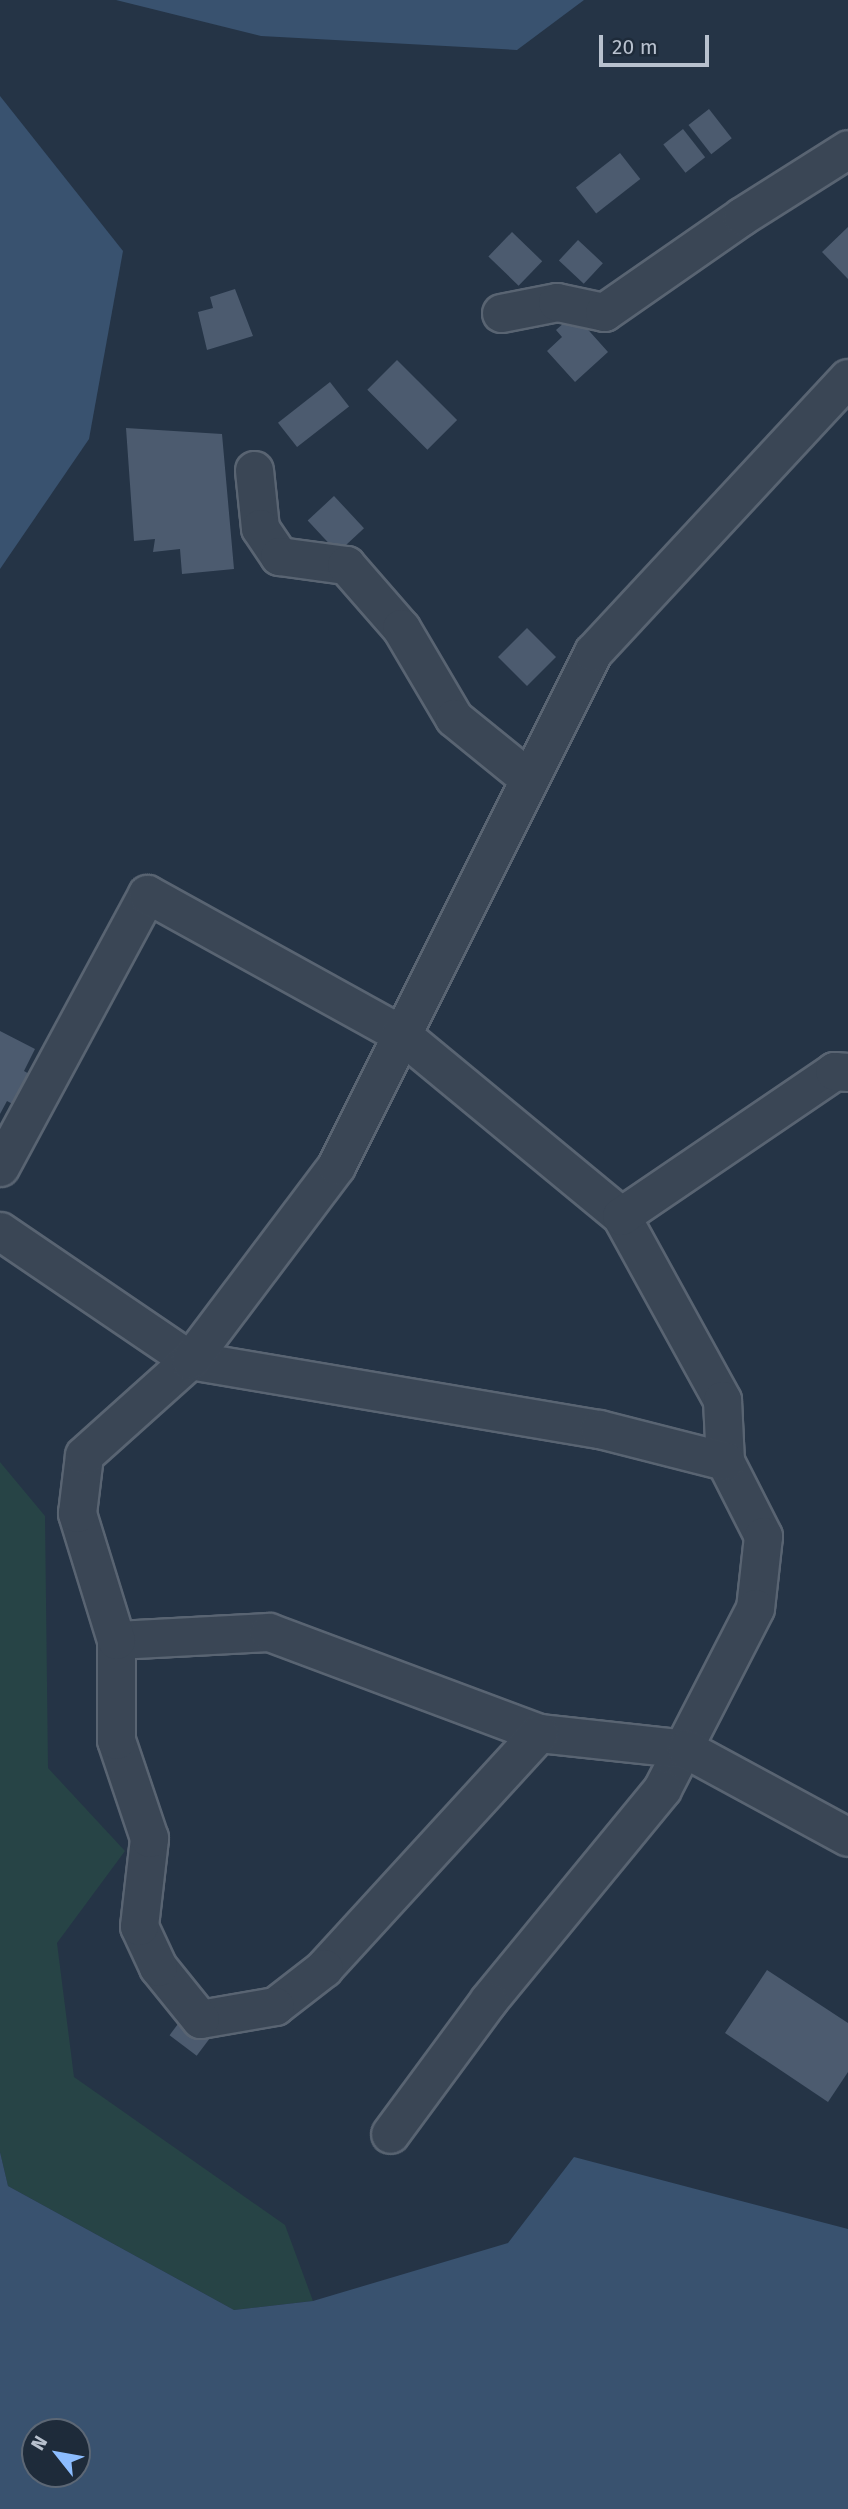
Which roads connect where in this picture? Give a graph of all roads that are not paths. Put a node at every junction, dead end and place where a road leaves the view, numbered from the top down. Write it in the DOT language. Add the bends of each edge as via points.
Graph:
graph roads {
  1 [pos="848,149"];
  2 [pos="501,313"];
  3 [pos="848,378"];
  4 [pos="254,470"];
  5 [pos="529,779"];
  6 [pos="401,1034"];
  7 [pos="848,1072"];
  8 [pos="0,1167"];
  9 [pos="621,1216"];
  10 [pos="0,1231"];
  11 [pos="190,1360"];
  12 [pos="725,1461"];
  13 [pos="116,1640"];
  14 [pos="539,1733"];
  15 [pos="686,1749"];
  16 [pos="846,1832"];
  17 [pos="390,2134"];
  1 -- 2 [label="street" via="604,312 557,302"];
  3 -- 5 [label="street" via="593,652"];
  4 -- 5 [label="street" via="260,528 279,556 346,565 401,628 454,718"];
  5 -- 6 [label="street"];
  6 -- 8 [label="street" via="147,894"];
  6 -- 9 [label="street"];
  6 -- 11 [label="street" via="336,1166"];
  7 -- 9 [label="street" via="834,1071"];
  9 -- 12 [label="street" via="722,1400"];
  10 -- 11 [label="street"];
  11 -- 12 [label="street" via="599,1429"];
  11 -- 13 [label="street" via="83,1455 77,1513"];
  12 -- 15 [label="street" via="763,1536 755,1608"];
  13 -- 14 [label="street" via="269,1632"];
  13 -- 14 [label="street" via="116,1740 149,1838 139,1927 158,1967 201,2019 275,2006 324,1968"];
  14 -- 15 [label="street"];
  15 -- 16 [label="street"];
  15 -- 17 [label="street" via="662,1789 488,2001"];
}
